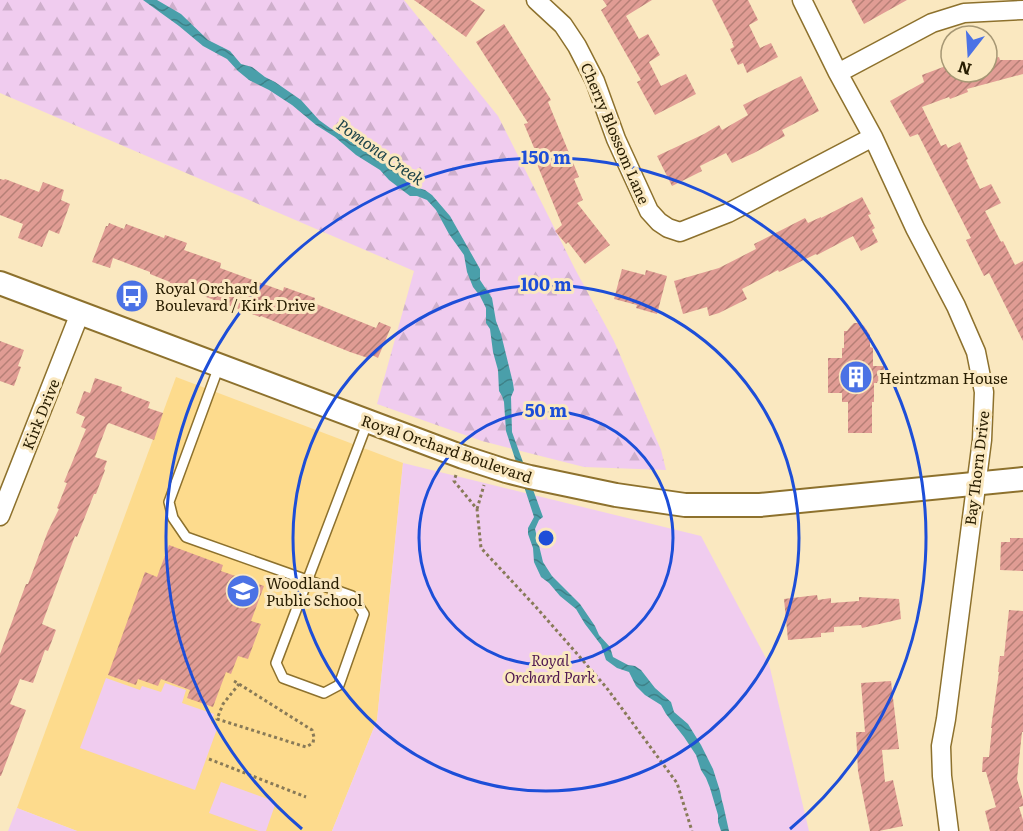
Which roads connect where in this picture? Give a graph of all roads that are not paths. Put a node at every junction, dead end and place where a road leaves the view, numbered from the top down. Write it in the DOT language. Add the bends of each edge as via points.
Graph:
graph roads {
  1 [pos="536,0"];
  2 [pos="802,0"];
  3 [pos="1023,10"];
  4 [pos="838,73"];
  5 [pos="873,137"];
  6 [pos="0,283"];
  7 [pos="80,313"];
  8 [pos="219,366"];
  9 [pos="368,421"];
  10 [pos="1023,479"];
  11 [pos="975,483"];
  12 [pos="0,516"];
  13 [pos="308,580"];
  14 [pos="949,831"];
  1 -- 5 [label="street, Cherry Blossom Lane" via="563,25 578,46 649,211 668,228 680,231 728,213"];
  2 -- 4 [label="street, Bay Thorn Drive"];
  3 -- 4 [label="street" via="964,13 932,23"];
  4 -- 5 [label="street, Bay Thorn Drive"];
  5 -- 11 [label="street, Bay Thorn Drive" via="976,352 984,392"];
  6 -- 7 [label="street, Royal Orchard Boulevard"];
  7 -- 8 [label="street, Royal Orchard Boulevard"];
  7 -- 12 [label="street, Kirk Drive"];
  8 -- 9 [label="street, Royal Orchard Boulevard"];
  8 -- 13 [label="lane" via="169,502 173,518 186,537"];
  9 -- 11 [label="street, Royal Orchard Boulevard" via="496,468 616,495 685,505 760,505"];
  9 -- 13 [label="lane"];
  10 -- 11 [label="street, Royal Orchard Boulevard"];
  11 -- 14 [label="street, Bay Thorn Drive" via="941,746"];
  13 -- 13 [label="lane" via="352,596 364,614 339,685 324,693 283,678 276,663"];
}
